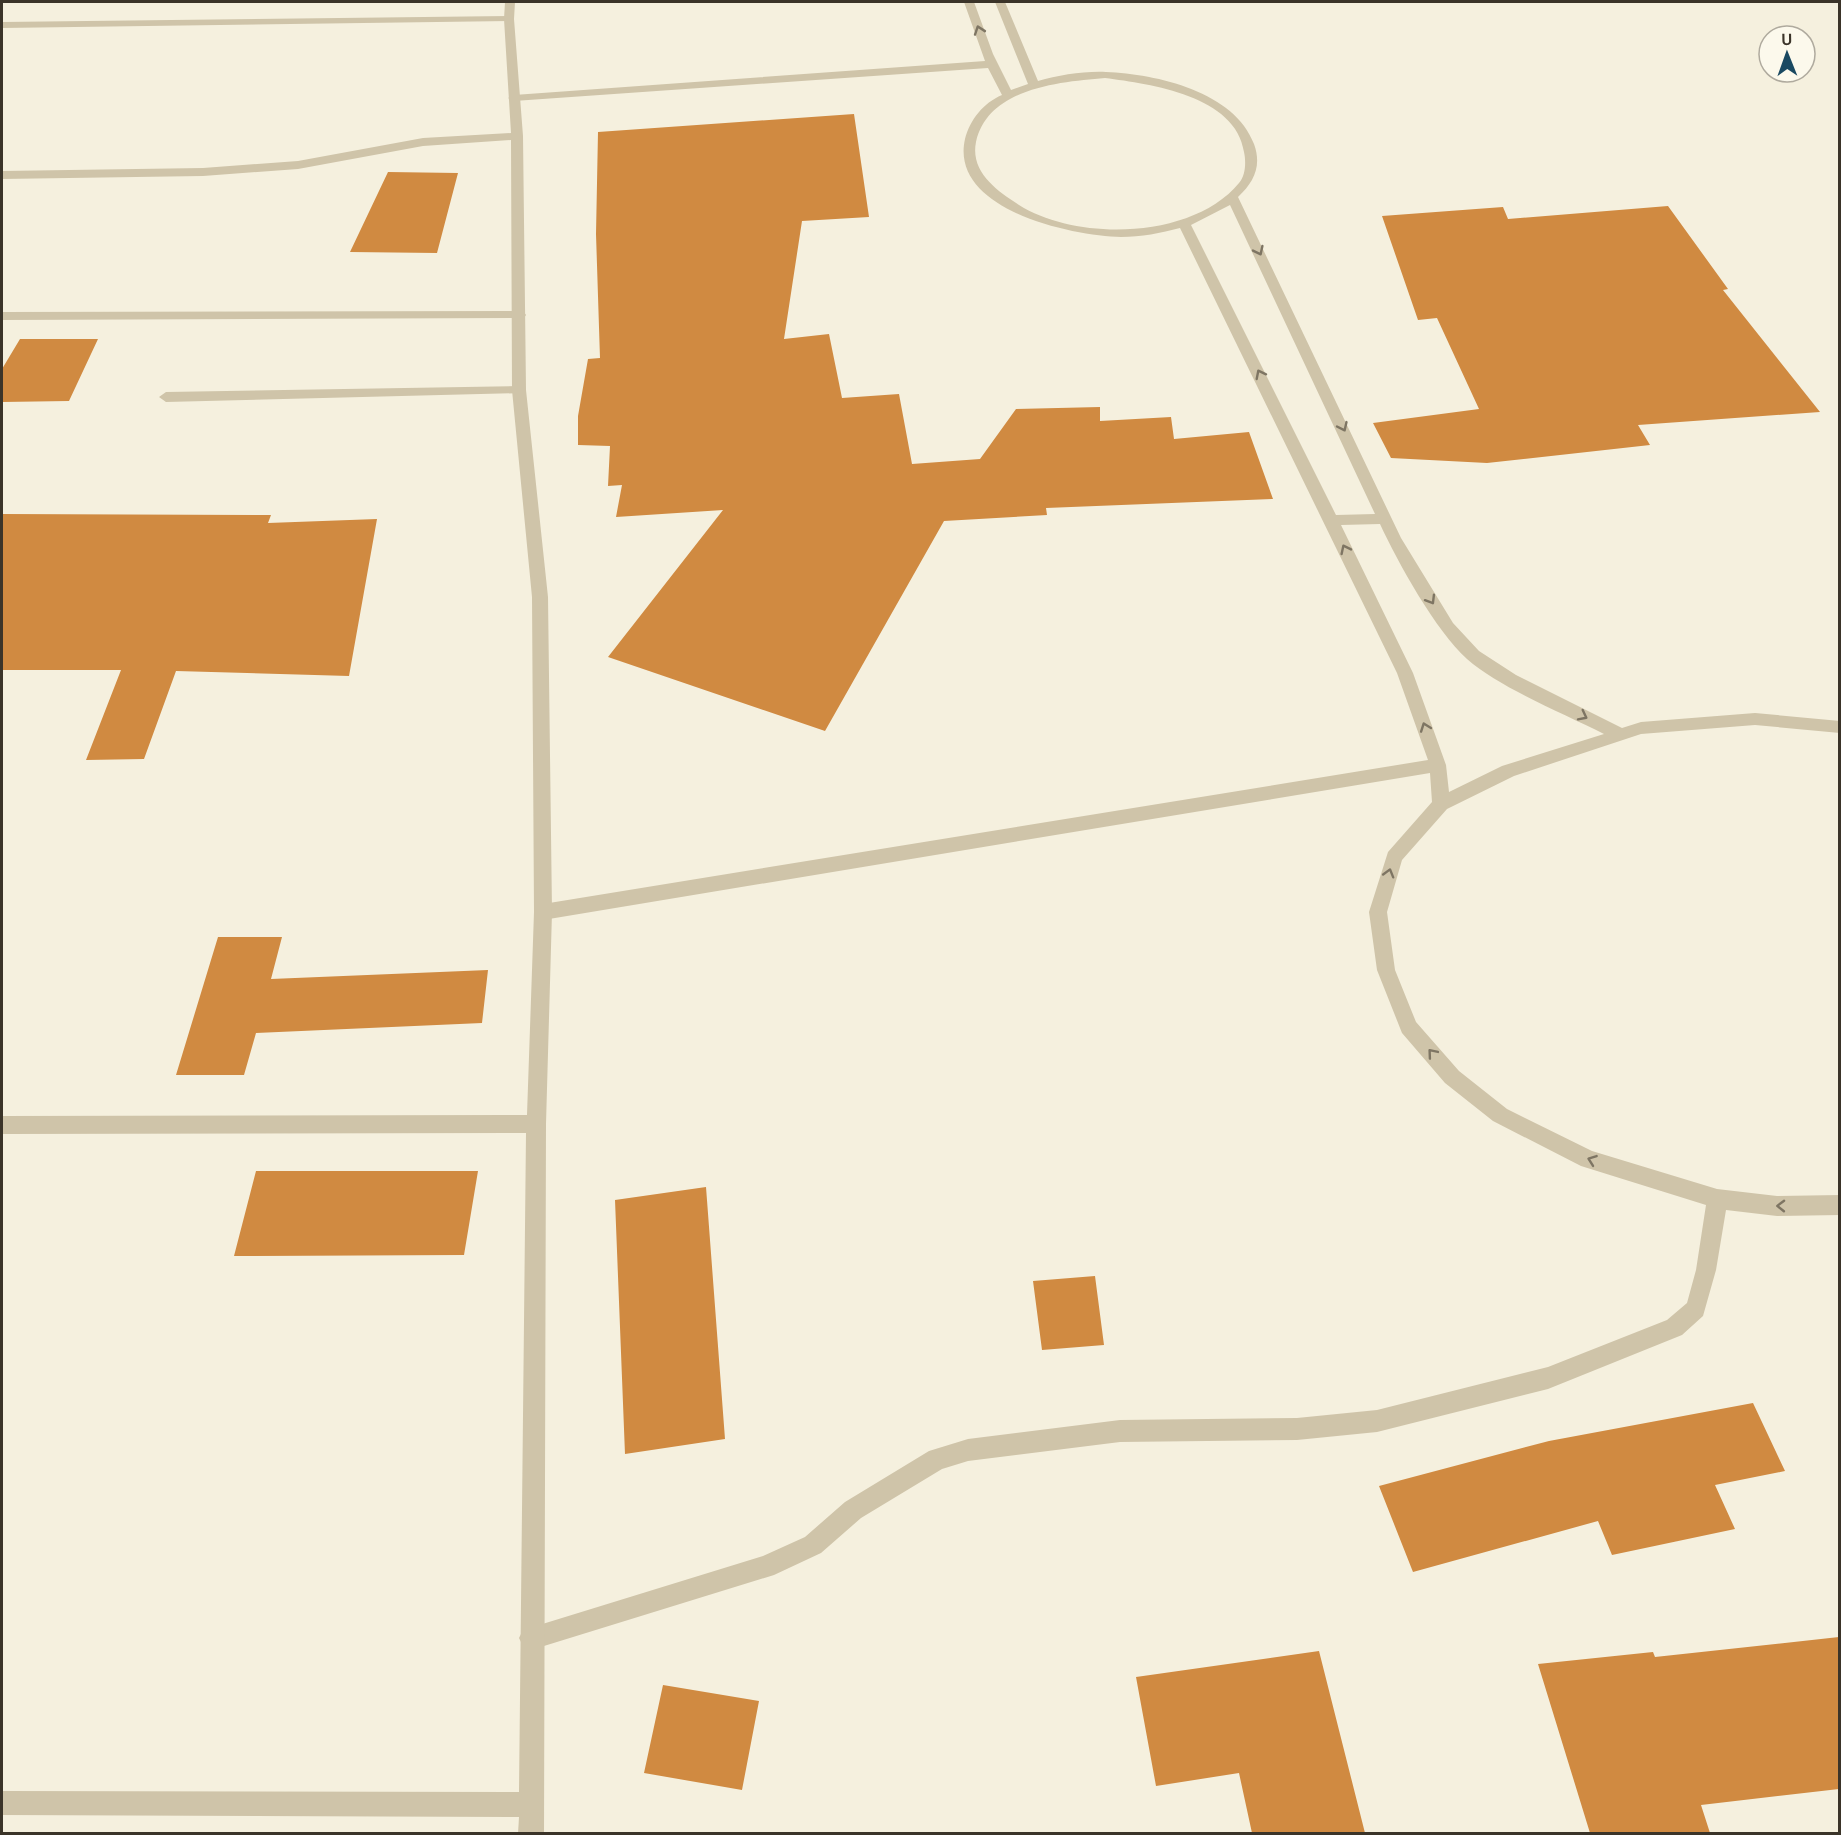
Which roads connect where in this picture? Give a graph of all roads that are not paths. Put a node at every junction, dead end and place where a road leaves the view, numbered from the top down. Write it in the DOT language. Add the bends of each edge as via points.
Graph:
graph roads {
  1 [pos="969,2"];
  2 [pos="1000,2"];
  3 [pos="509,10"];
  4 [pos="2,25"];
  5 [pos="992,64"];
  6 [pos="1034,85"];
  7 [pos="1008,96"];
  8 [pos="514,98"];
  9 [pos="518,136"];
  10 [pos="2,175"];
  11 [pos="1233,198"];
  12 [pos="1184,224"];
  13 [pos="519,315"];
  14 [pos="2,316"];
  15 [pos="519,390"];
  16 [pos="166,397"];
  17 [pos="1386,519"];
  18 [pos="1331,520"];
  19 [pos="1839,727"];
  20 [pos="1621,735"];
  21 [pos="1438,765"];
  22 [pos="1441,804"];
  23 [pos="543,912"];
  24 [pos="536,1124"];
  25 [pos="2,1125"];
  26 [pos="1717,1199"];
  27 [pos="1839,1205"];
  28 [pos="531,1638"];
  29 [pos="2,1803"];
  30 [pos="531,1805"];
  31 [pos="531,1833"];
  5 -- 1 [label="street, one-way"];
  2 -- 6 [label="street"];
  3 -- 4 [label="street"];
  3 -- 8 [label="street"];
  5 -- 7 [label="street"];
  5 -- 8 [label="street"];
  6 -- 7 [label="street"];
  6 -- 11 [label="street" via="1106,75 1158,82 1197,95 1239,125 1250,143 1252,162 1247,181"];
  7 -- 12 [label="street" via="978,120 970,138 969,157 977,176 993,194 1046,222 1079,230 1151,231"];
  8 -- 9 [label="street"];
  9 -- 10 [label="street" via="423,142 298,165 215,171"];
  9 -- 13 [label="street"];
  11 -- 12 [label="street" via="1212,213"];
  11 -- 17 [label="street, one-way"];
  18 -- 12 [label="street, one-way"];
  13 -- 14 [label="street"];
  13 -- 15 [label="street"];
  15 -- 16 [label="street"];
  15 -- 23 [label="street" via="540,597"];
  17 -- 18 [label="street"];
  17 -- 20 [label="street, one-way" via="1447,627 1473,655 1510,679"];
  21 -- 18 [label="street, one-way" via="1405,673"];
  19 -- 20 [label="street" via="1755,719 1641,728"];
  20 -- 22 [label="street" via="1508,771"];
  21 -- 22 [label="street"];
  21 -- 23 [label="street"];
  26 -- 22 [label="street, one-way" via="1588,1159 1500,1115 1452,1077 1409,1027 1386,970 1378,912 1394,857"];
  23 -- 24 [label="street"];
  24 -- 25 [label="street"];
  24 -- 28 [label="street"];
  27 -- 26 [label="street, one-way" via="1777,1206"];
  26 -- 28 [label="street" via="1696,1309 1674,1328 1548,1378 1377,1421 1297,1429 1120,1431 968,1450 937,1459 853,1510 813,1545 766,1567"];
  28 -- 30 [label="street"];
  29 -- 30 [label="street"];
  30 -- 31 [label="street"];
}
